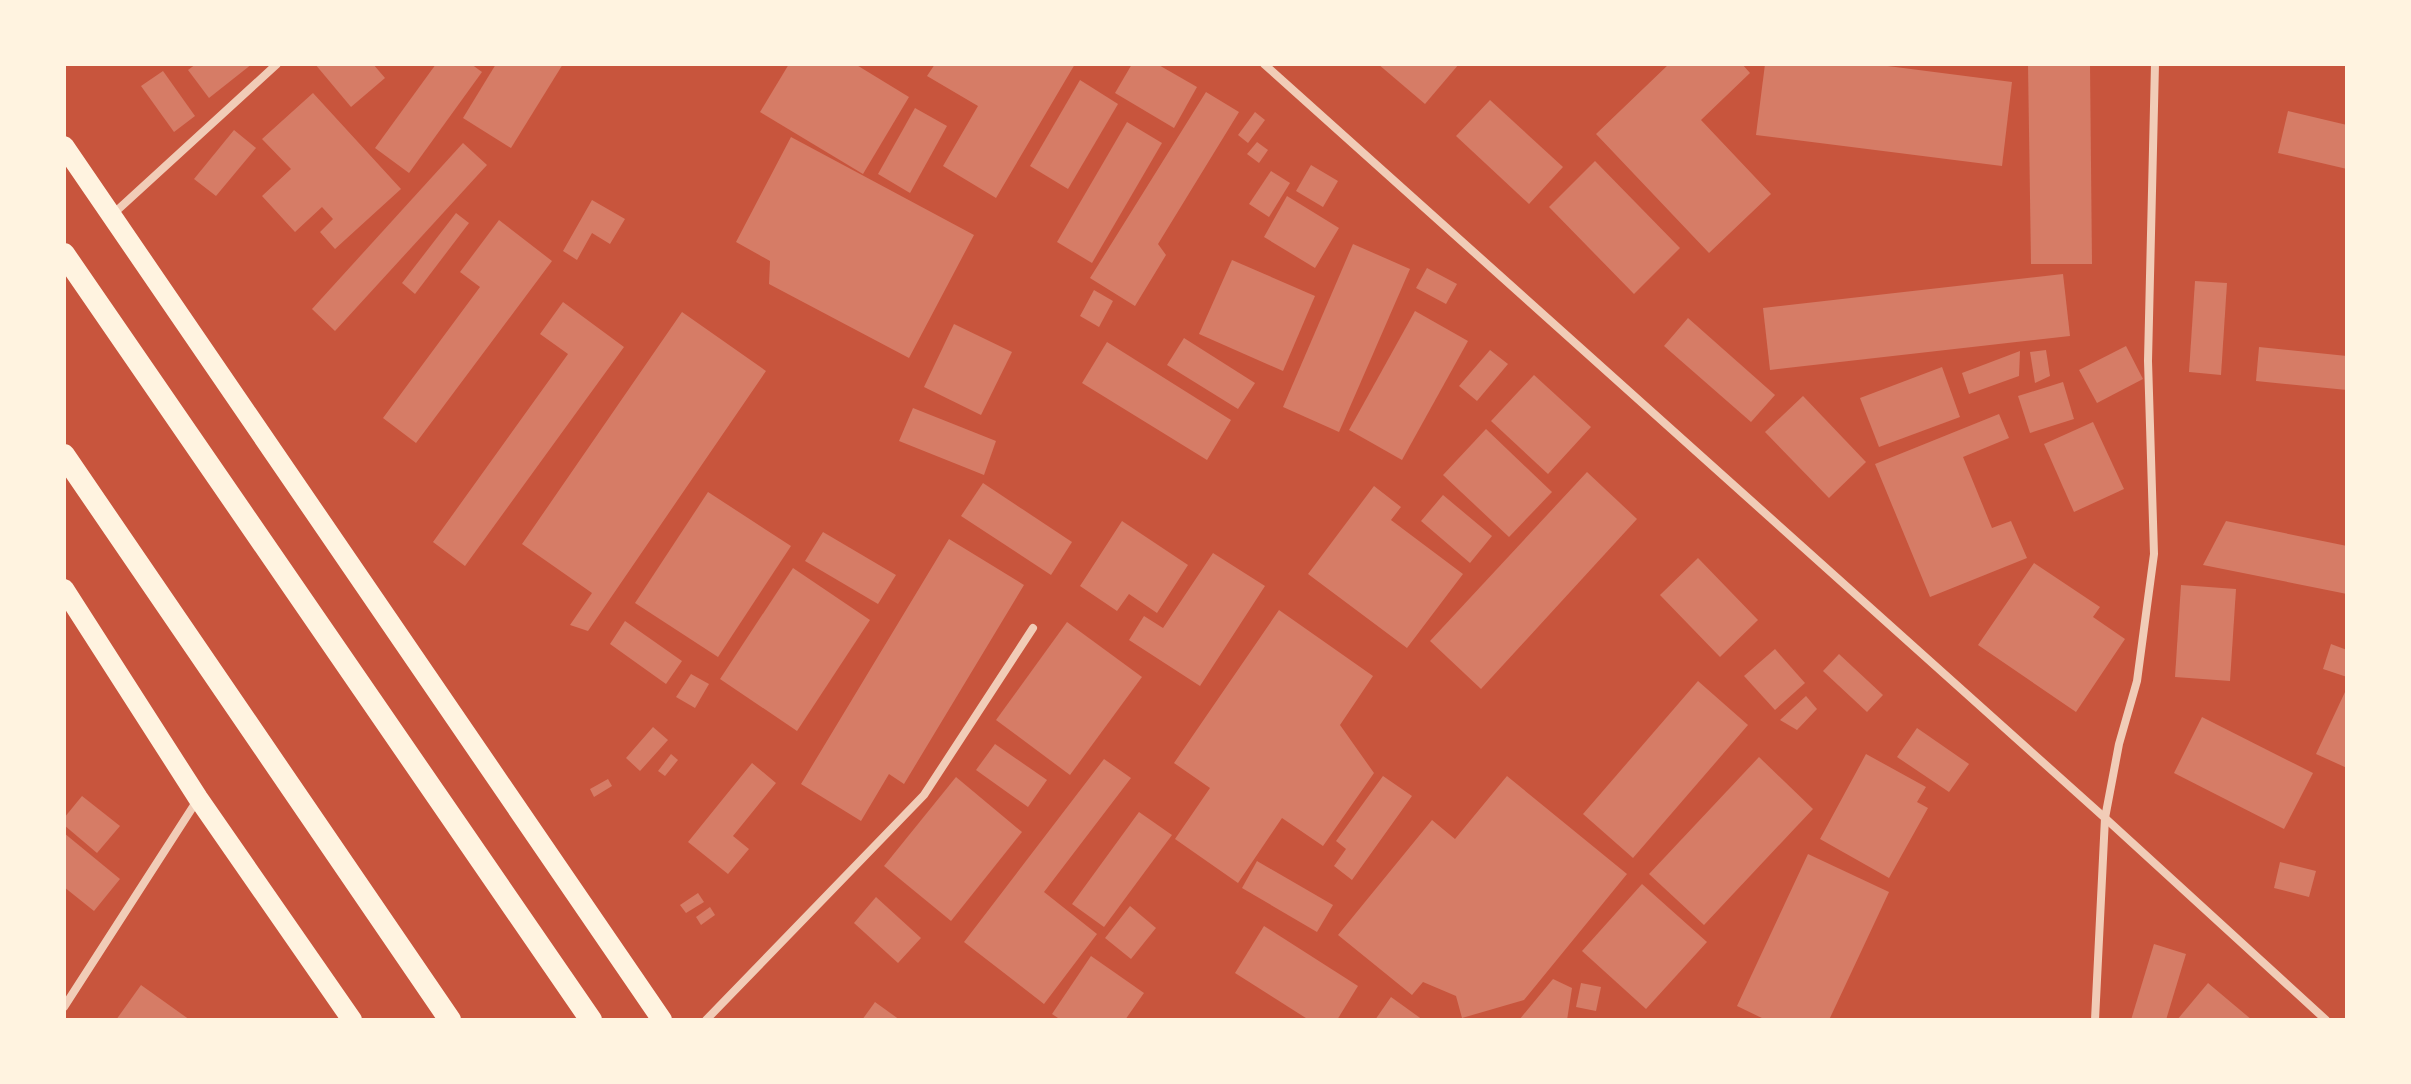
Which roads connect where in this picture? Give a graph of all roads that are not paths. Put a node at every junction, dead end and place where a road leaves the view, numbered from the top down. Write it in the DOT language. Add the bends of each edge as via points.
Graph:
graph roads {
  1 [pos="277,64"];
  2 [pos="1264,64"];
  3 [pos="2155,64"];
  4 [pos="64,146"];
  5 [pos="111,216"];
  6 [pos="64,254"];
  7 [pos="64,455"];
  8 [pos="64,589"];
  9 [pos="1033,628"];
  10 [pos="198,798"];
  11 [pos="2105,818"];
  12 [pos="64,1007"];
  13 [pos="352,1020"];
  14 [pos="450,1020"];
  15 [pos="591,1020"];
  16 [pos="662,1020"];
  17 [pos="706,1020"];
  18 [pos="2095,1020"];
  19 [pos="2326,1020"];
  1 -- 5 [label="street"];
  2 -- 11 [label="street"];
  3 -- 11 [label="street" via="2148,361 2154,554 2137,681"];
  4 -- 5 [label="main road"];
  5 -- 16 [label="main road"];
  6 -- 15 [label="highway"];
  7 -- 14 [label="highway"];
  8 -- 10 [label="main road"];
  9 -- 17 [label="street" via="924,795"];
  10 -- 12 [label="street"];
  10 -- 13 [label="main road"];
  11 -- 18 [label="street"];
  11 -- 19 [label="street"];
}
